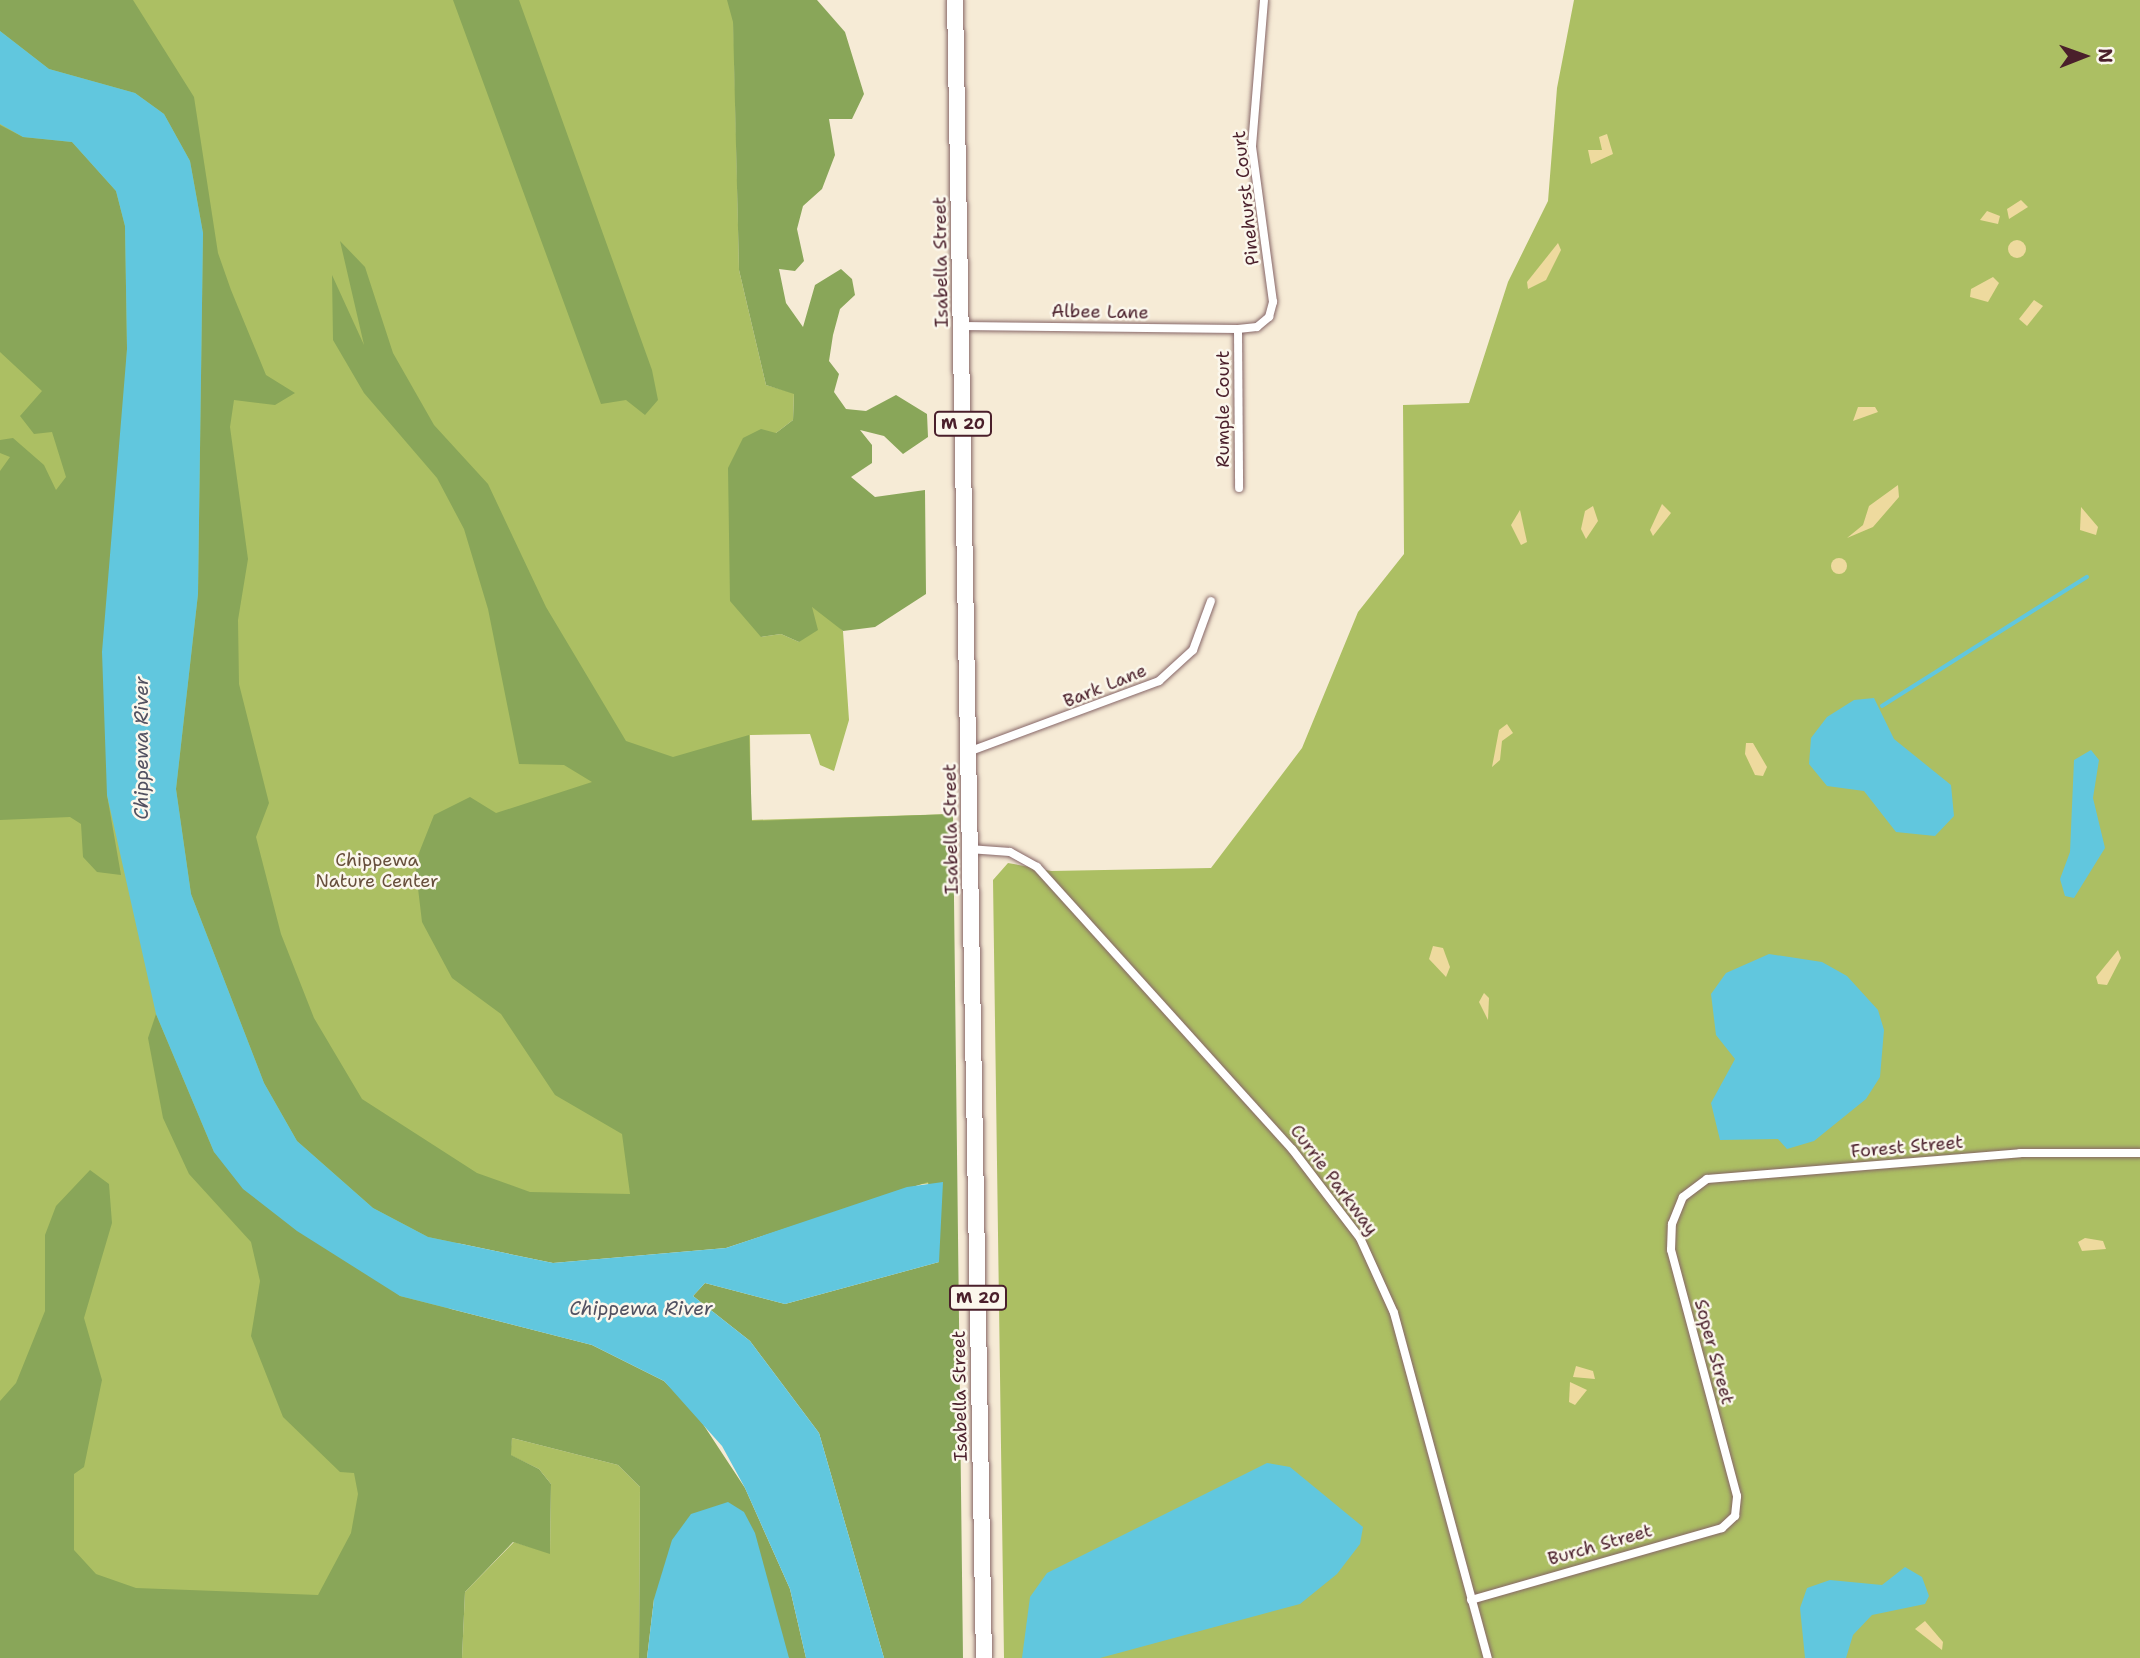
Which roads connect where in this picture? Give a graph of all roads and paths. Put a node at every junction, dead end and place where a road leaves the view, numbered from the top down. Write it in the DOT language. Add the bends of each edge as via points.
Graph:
graph roads {
  1 [pos="955,0"];
  2 [pos="1264,0"];
  3 [pos="961,326"];
  4 [pos="1238,329"];
  5 [pos="1239,488"];
  6 [pos="1211,601"];
  7 [pos="968,752"];
  8 [pos="969,849"];
  9 [pos="2140,1153"];
  10 [pos="1683,1197"];
  11 [pos="1735,1516"];
  12 [pos="1471,1600"];
  13 [pos="984,1658"];
  14 [pos="1488,1658"];
  1 -- 3 [label="highway, Isabella Street / M 20"];
  2 -- 4 [label="street, Pinehurst Court" via="1252,146 1273,302 1258,327"];
  3 -- 4 [label="street, Albee Lane"];
  3 -- 7 [label="highway, Isabella Street / M 20"];
  4 -- 5 [label="street, Rumple Court"];
  6 -- 7 [label="street, Bark Lane" via="1193,650 1159,681"];
  7 -- 8 [label="highway, Isabella Street / M 20"];
  8 -- 12 [label="street, Currie Parkway" via="1010,852 1037,867 1292,1149 1360,1238 1394,1313"];
  8 -- 13 [label="highway, Isabella Street / M 20"];
  9 -- 10 [label="street, Forest Street" via="2020,1153 1727,1174"];
  10 -- 11 [label="street, Soper Street" via="1672,1224 1671,1250 1737,1496"];
  11 -- 12 [label="street, Burch Street" via="1722,1528"];
  12 -- 14 [label="street, Currie Parkway"];
}
